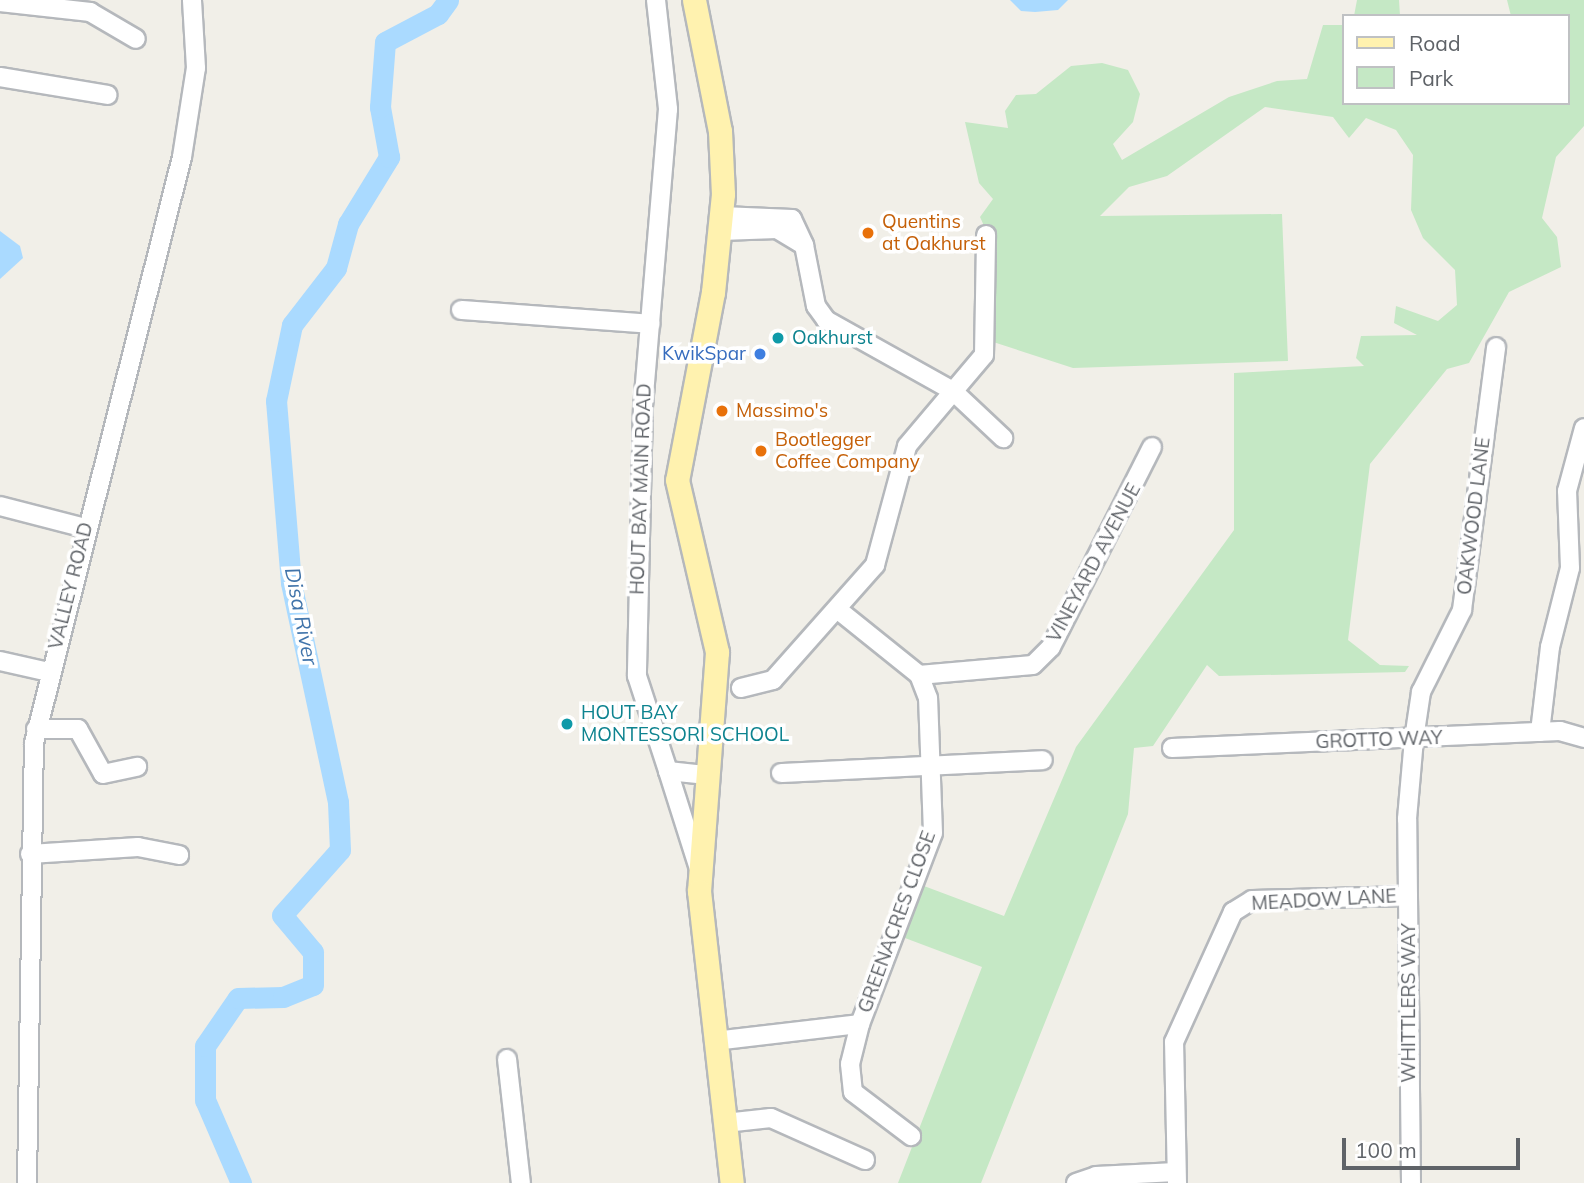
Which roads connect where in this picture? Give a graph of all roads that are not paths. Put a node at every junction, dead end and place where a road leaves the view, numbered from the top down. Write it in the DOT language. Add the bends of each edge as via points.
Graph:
graph roads {
  1 [pos="192,0"];
  2 [pos="656,0"];
  3 [pos="694,0"];
  4 [pos="0,2"];
  5 [pos="136,39"];
  6 [pos="0,78"];
  7 [pos="108,95"];
  8 [pos="722,223"];
  9 [pos="986,235"];
  10 [pos="461,310"];
  11 [pos="650,324"];
  12 [pos="1496,347"];
  13 [pos="953,391"];
  14 [pos="1584,428"];
  15 [pos="1003,438"];
  16 [pos="1153,447"];
  17 [pos="7,503"];
  18 [pos="85,528"];
  19 [pos="837,609"];
  20 [pos="0,661"];
  21 [pos="0,672"];
  22 [pos="919,675"];
  23 [pos="47,677"];
  24 [pos="741,688"];
  25 [pos="36,729"];
  26 [pos="1540,732"];
  27 [pos="1584,738"];
  28 [pos="1419,739"];
  29 [pos="1172,748"];
  30 [pos="1043,761"];
  31 [pos="932,765"];
  32 [pos="137,767"];
  33 [pos="668,771"];
  34 [pos="780,773"];
  35 [pos="705,775"];
  36 [pos="30,854"];
  37 [pos="179,855"];
  38 [pos="699,869"];
  39 [pos="1408,896"];
  40 [pos="860,1024"];
  41 [pos="715,1041"];
  42 [pos="507,1059"];
  43 [pos="725,1123"];
  44 [pos="911,1136"];
  45 [pos="864,1160"];
  46 [pos="1176,1178"];
  47 [pos="27,1183"];
  48 [pos="521,1183"];
  49 [pos="733,1183"];
  50 [pos="1076,1183"];
  51 [pos="1411,1183"];
  1 -- 18 [label="street, VALLEY ROAD" via="196,68 187,135"];
  2 -- 11 [label="street, HOUT BAY MAIN ROAD" via="653,15 668,95"];
  3 -- 8 [label="main road, HOUT BAY MAIN ROAD" via="720,131"];
  4 -- 5 [label="street" via="90,12"];
  6 -- 7 [label="street"];
  8 -- 13 [label="street" via="777,229 804,245 816,306 832,326"];
  8 -- 35 [label="main road, HOUT BAY MAIN ROAD" via="677,472 679,510 717,652"];
  9 -- 13 [label="street" via="984,353"];
  10 -- 11 [label="street"];
  11 -- 33 [label="street, HOUT BAY MAIN ROAD" via="636,654 646,715"];
  12 -- 28 [label="street, OAKWOOD LANE" via="1462,610 1419,697"];
  13 -- 15 [label="street"];
  13 -- 19 [label="street" via="907,446 875,565"];
  14 -- 26 [label="street" via="1567,491 1570,568 1550,647"];
  16 -- 22 [label="street, VINEYARD AVENUE" via="1038,663"];
  17 -- 18 [label="street"];
  18 -- 23 [label="street, VALLEY ROAD"];
  19 -- 22 [label="street"];
  19 -- 24 [label="street" via="774,680"];
  20 -- 23 [label="street"];
  21 -- 23 [label="street"];
  22 -- 31 [label="street, GREENACRES CLOSE" via="928,698"];
  23 -- 25 [label="street, VALLEY ROAD"];
  25 -- 32 [label="street" via="78,729 103,774"];
  25 -- 36 [label="street, VALLEY ROAD"];
  26 -- 27 [label="street, GROTTO WAY" via="1570,731"];
  26 -- 28 [label="street, GROTTO WAY"];
  28 -- 29 [label="street, GROTTO WAY"];
  28 -- 39 [label="street, WHITTLERS WAY"];
  30 -- 31 [label="street"];
  31 -- 34 [label="street"];
  31 -- 40 [label="street, GREENACRES CLOSE" via="933,833"];
  33 -- 35 [label="street"];
  33 -- 38 [label="street, HOUT BAY MAIN ROAD"];
  35 -- 38 [label="main road, HOUT BAY MAIN ROAD"];
  36 -- 37 [label="street" via="138,847"];
  36 -- 47 [label="street, VALLEY ROAD"];
  38 -- 41 [label="main road, HOUT BAY MAIN ROAD"];
  39 -- 46 [label="street, MEADOW LANE" via="1252,900 1233,912 1174,1042"];
  39 -- 51 [label="street, WHITTLERS WAY"];
  40 -- 41 [label="street, GREENACRES CLOSE"];
  40 -- 44 [label="street" via="850,1064 853,1092"];
  41 -- 43 [label="main road, HOUT BAY MAIN ROAD"];
  42 -- 48 [label="street"];
  43 -- 45 [label="street" via="771,1118"];
  43 -- 49 [label="main road, HOUT BAY MAIN ROAD"];
  46 -- 50 [label="street" via="1103,1175"];
}
